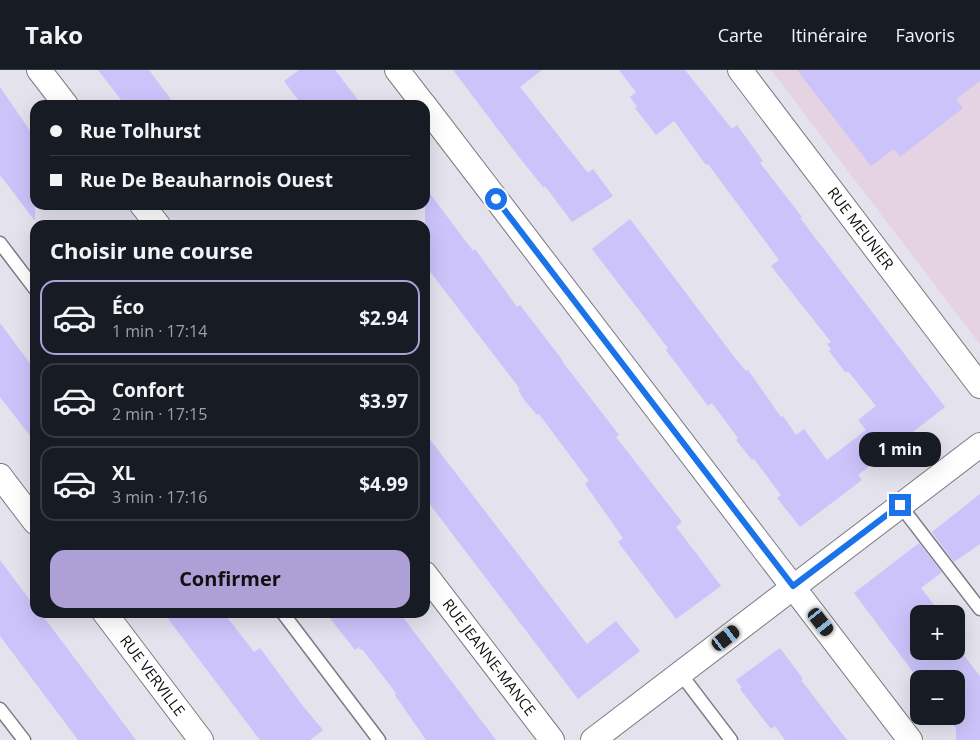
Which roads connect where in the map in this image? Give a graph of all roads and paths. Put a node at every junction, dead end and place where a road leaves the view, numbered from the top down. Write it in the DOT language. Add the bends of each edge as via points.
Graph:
graph roads {
  1 [pos="39,70"];
  2 [pos="398,70"];
  3 [pos="740,70"];
  4 [pos="62,100"];
  5 [pos="420,100"];
  6 [pos="430,113"];
  7 [pos="146,210"];
  8 [pos="154,220"];
  9 [pos="0,243"];
  10 [pos="30,282"];
  11 [pos="980,386"];
  12 [pos="980,445"];
  13 [pos="0,476"];
  14 [pos="900,505"];
  15 [pos="30,515"];
  16 [pos="430,581"];
  17 [pos="793,586"];
  18 [pos="980,609"];
  19 [pos="109,618"];
  20 [pos="287,618"];
  21 [pos="680,673"];
  22 [pos="0,709"];
  23 [pos="24,740"];
  24 [pos="201,740"];
  25 [pos="379,740"];
  26 [pos="552,740"];
  27 [pos="593,740"];
  28 [pos="731,740"];
  29 [pos="910,740"];
  1 -- 4 [label="street"];
  2 -- 5 [label="street"];
  3 -- 11 [label="street, RUE MEUNIER"];
  6 -- 17 [label="street"];
  7 -- 8 [label="street"];
  9 -- 10 [label="lane"];
  12 -- 14 [label="street"];
  13 -- 15 [label="street"];
  14 -- 17 [label="street"];
  14 -- 18 [label="lane"];
  16 -- 26 [label="street, RUE JEANNE-MANCE"];
  17 -- 21 [label="street"];
  17 -- 29 [label="street"];
  19 -- 24 [label="street, RUE VERVILLE"];
  20 -- 25 [label="lane"];
  21 -- 27 [label="street"];
  21 -- 28 [label="lane"];
  22 -- 23 [label="lane"];
}
